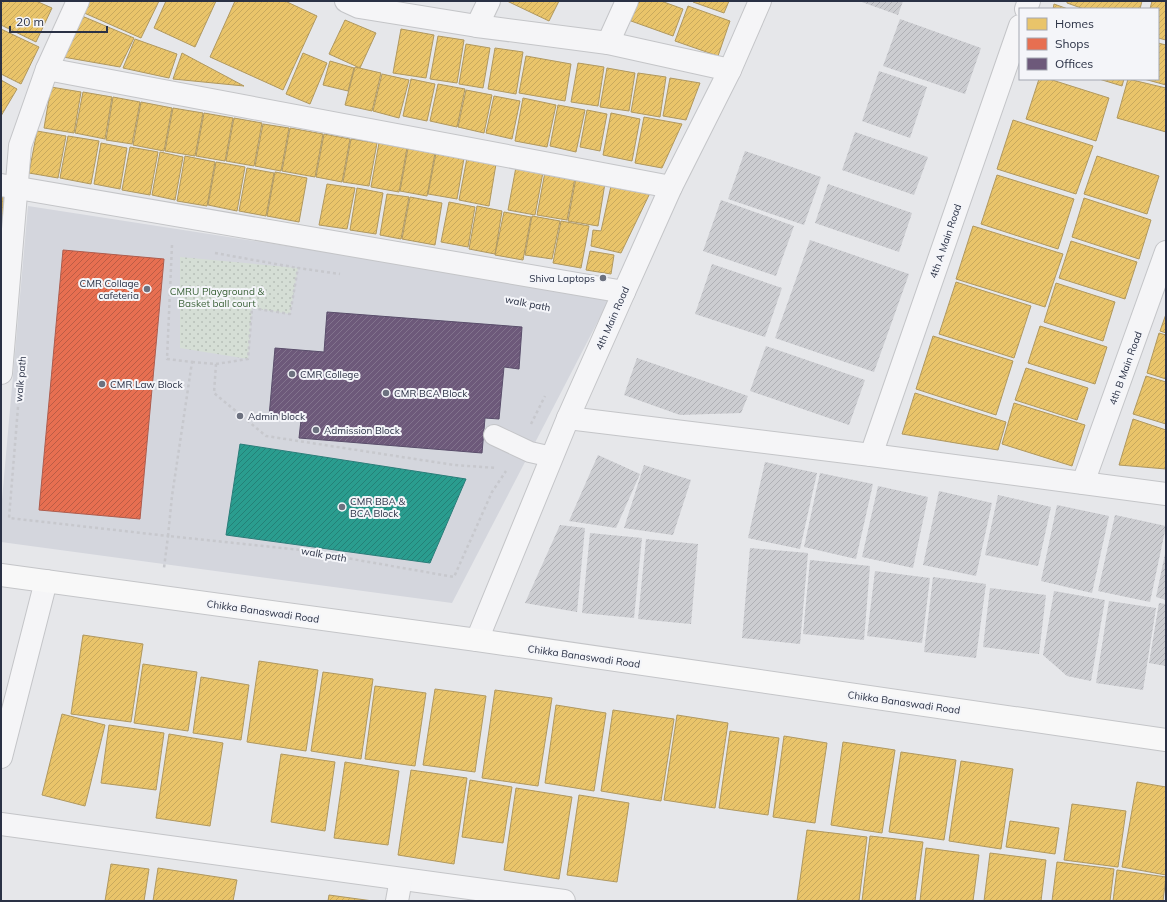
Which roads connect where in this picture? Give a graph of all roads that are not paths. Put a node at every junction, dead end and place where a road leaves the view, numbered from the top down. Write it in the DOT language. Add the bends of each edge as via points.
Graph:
graph roads {
  1 [pos="78,1"];
  2 [pos="489,1"];
  3 [pos="627,1"];
  4 [pos="760,1"];
  5 [pos="355,3"];
  6 [pos="477,26"];
  7 [pos="1019,29"];
  8 [pos="608,43"];
  9 [pos="47,68"];
  10 [pos="730,70"];
  11 [pos="9,186"];
  12 [pos="671,187"];
  13 [pos="1166,252"];
  14 [pos="624,292"];
  15 [pos="1,372"];
  16 [pos="568,418"];
  17 [pos="494,435"];
  18 [pos="871,455"];
  19 [pos="552,457"];
  20 [pos="1083,483"];
  21 [pos="1166,494"];
  22 [pos="1,575"];
  23 [pos="46,581"];
  24 [pos="476,640"];
  25 [pos="1166,740"];
  26 [pos="1,756"];
  27 [pos="1,824"];
  28 [pos="401,879"];
  29 [pos="397,901"];
  30 [pos="564,901"];
  1 -- 9 [label="street"];
  2 -- 6 [label="street"];
  3 -- 8 [label="street"];
  4 -- 10 [label="street, 4th Main Road"];
  5 -- 6 [label="street"];
  6 -- 8 [label="street"];
  7 -- 18 [label="street, 4th A Main Road"];
  8 -- 10 [label="street"];
  9 -- 11 [label="street"];
  9 -- 12 [label="street"];
  10 -- 12 [label="street, 4th Main Road"];
  11 -- 14 [label="street"];
  11 -- 15 [label="street"];
  12 -- 14 [label="street, 4th Main Road"];
  13 -- 20 [label="street, 4th B Main Road"];
  14 -- 16 [label="street, 4th Main Road"];
  16 -- 18 [label="street"];
  16 -- 19 [label="street, 4th Main Road"];
  17 -- 19 [label="lane" via="530,452"];
  18 -- 20 [label="street"];
  19 -- 24 [label="street, 4th Main Road"];
  20 -- 21 [label="street"];
  22 -- 23 [label="main road, Chikka Banaswadi Road"];
  23 -- 24 [label="main road, Chikka Banaswadi Road"];
  23 -- 26 [label="street"];
  24 -- 25 [label="main road, Chikka Banaswadi Road"];
  27 -- 28 [label="street"];
  28 -- 29 [label="street"];
  28 -- 30 [label="street"];
}
